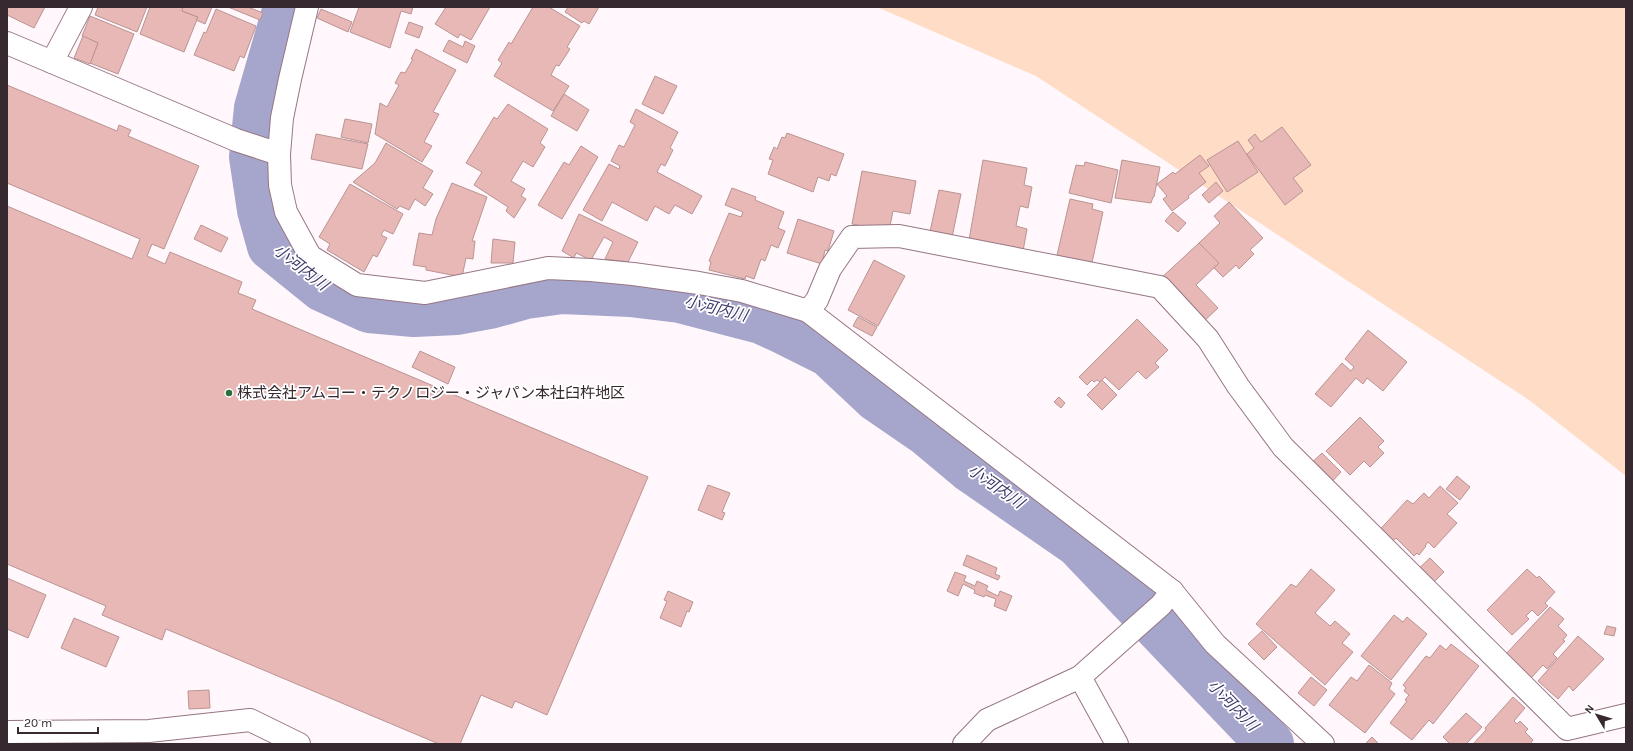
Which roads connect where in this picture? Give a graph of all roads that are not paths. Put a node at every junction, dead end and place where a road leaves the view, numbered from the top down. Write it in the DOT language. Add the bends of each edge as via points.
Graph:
graph roads {
  1 [pos="81,7"];
  2 [pos="307,7"];
  3 [pos="7,43"];
  4 [pos="52,62"];
  5 [pos="272,152"];
  6 [pos="808,311"];
  7 [pos="1166,598"];
  8 [pos="1080,677"];
  9 [pos="1626,715"];
  10 [pos="7,732"];
  11 [pos="299,744"];
  12 [pos="964,744"];
  13 [pos="1117,744"];
  14 [pos="1323,744"];
  1 -- 4 [label="street"];
  2 -- 5 [label="street"];
  3 -- 4 [label="street"];
  4 -- 5 [label="street" via="236,140"];
  5 -- 6 [label="street" via="286,212 310,256 357,285 425,293 548,268 591,270 706,284 742,291"];
  6 -- 7 [label="street"];
  6 -- 9 [label="street" via="817,300 830,269 852,237 899,236 1160,287 1208,339 1238,386 1283,447 1567,729"];
  7 -- 8 [label="street"];
  7 -- 14 [label="street"];
  8 -- 12 [label="street" via="987,720"];
  8 -- 13 [label="street"];
  10 -- 11 [label="street" via="149,731 250,720"];
}
